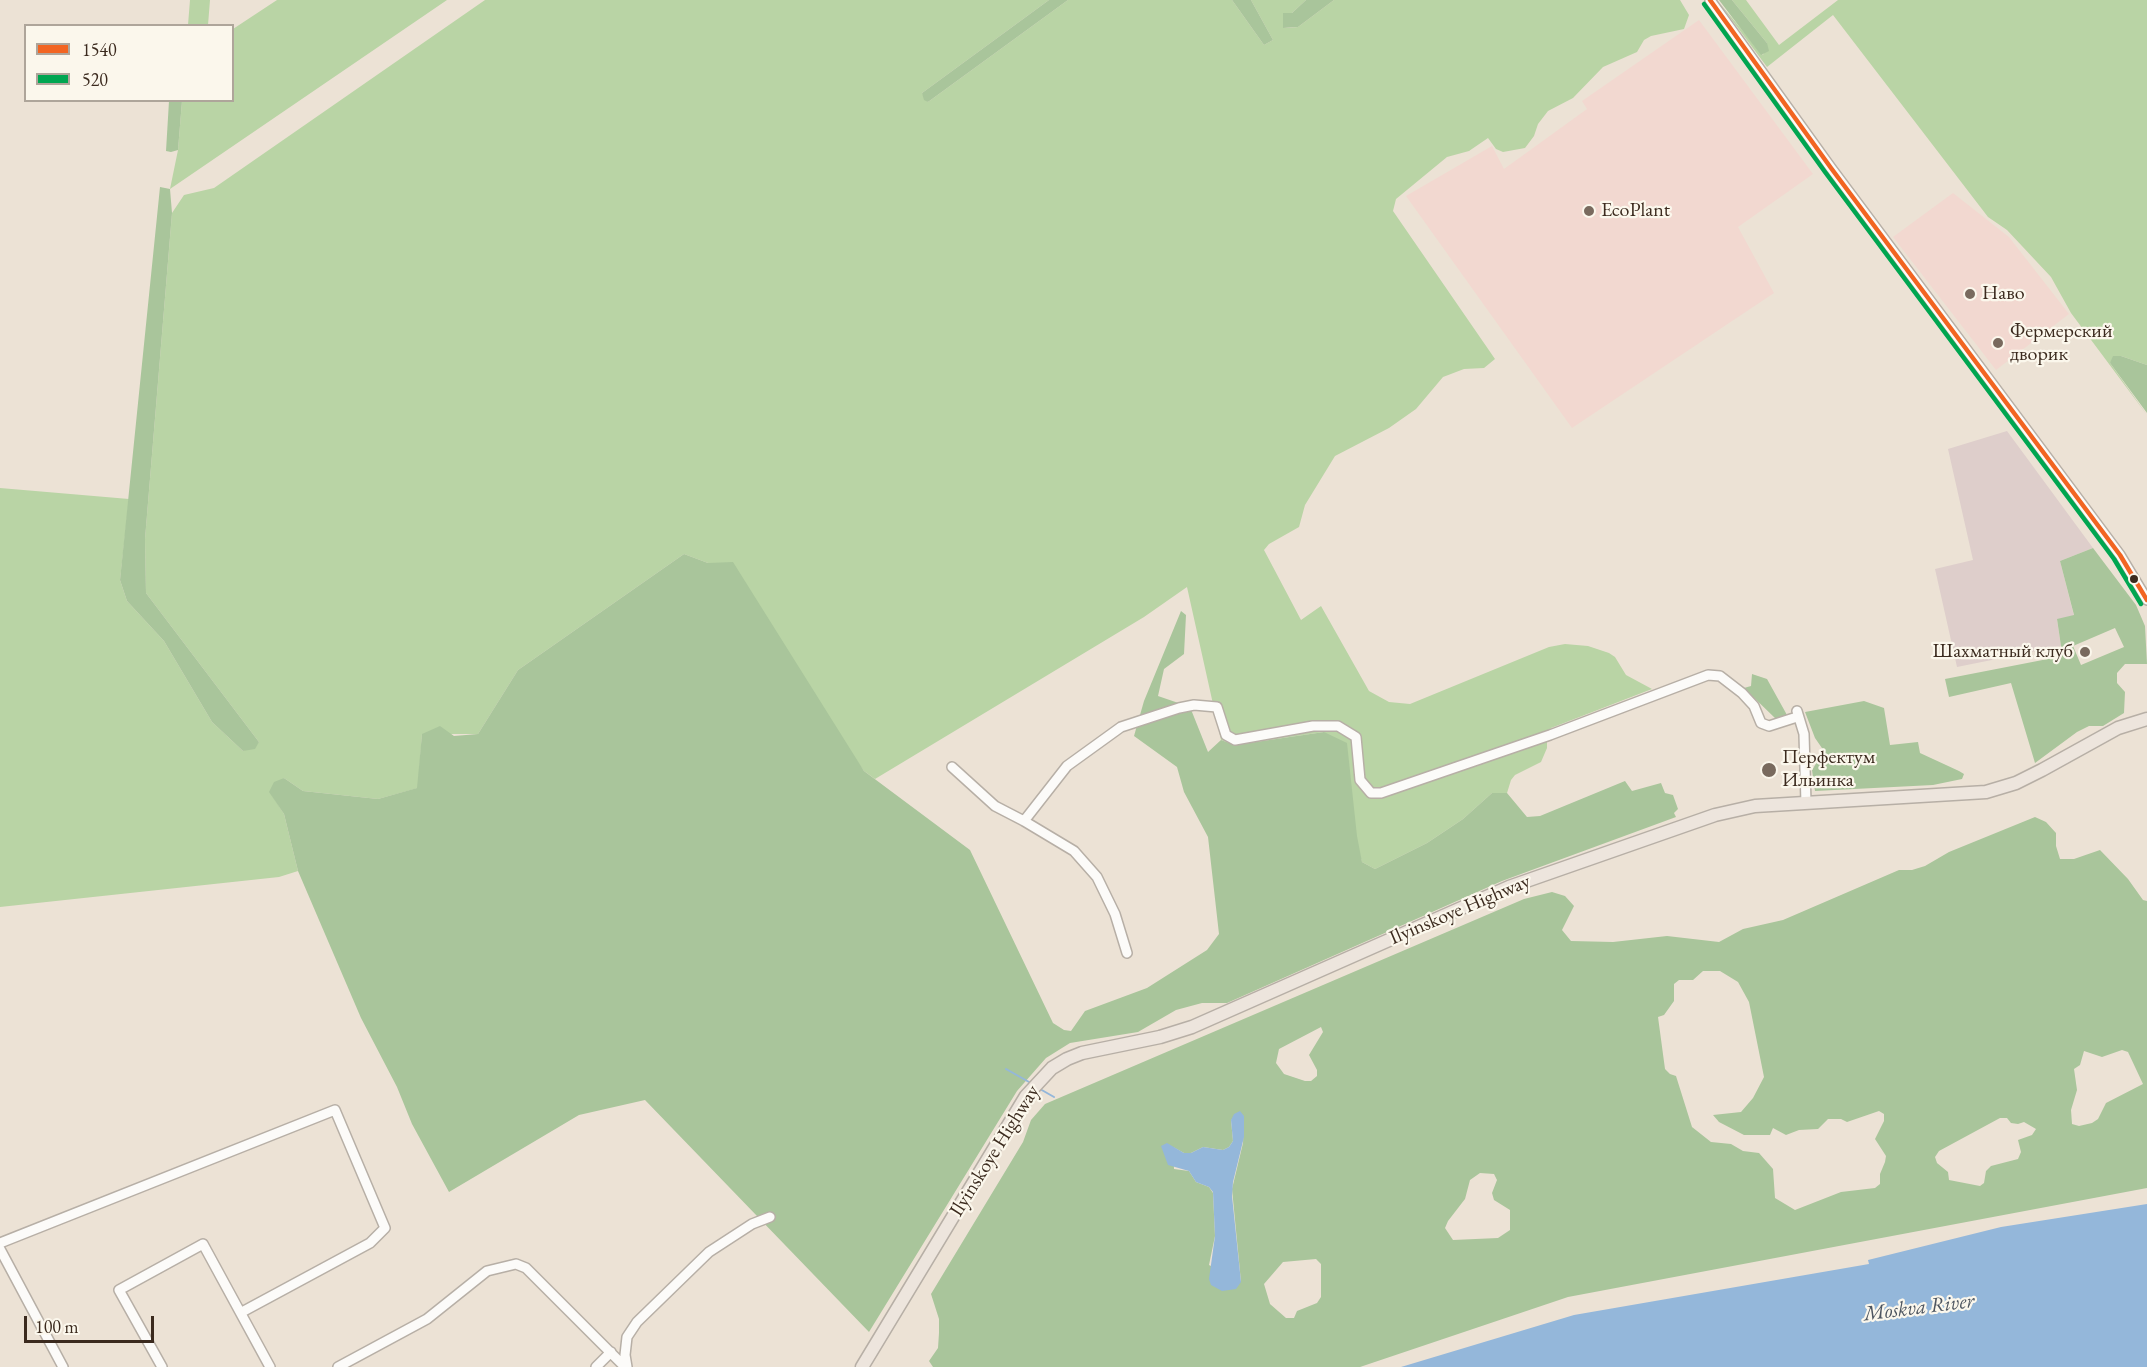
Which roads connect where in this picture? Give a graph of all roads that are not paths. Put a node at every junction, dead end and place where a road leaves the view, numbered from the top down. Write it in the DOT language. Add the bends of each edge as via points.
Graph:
graph roads {
  1 [pos="1710,0"];
  2 [pos="2147,600"];
  3 [pos="2147,719"];
  4 [pos="952,767"];
  5 [pos="1806,803"];
  6 [pos="1024,821"];
  7 [pos="1127,953"];
  8 [pos="770,1217"];
  9 [pos="0,1243"];
  10 [pos="0,1249"];
  11 [pos="242,1312"];
  12 [pos="611,1352"];
  13 [pos="63,1367"];
  14 [pos="162,1367"];
  15 [pos="270,1367"];
  16 [pos="338,1367"];
  17 [pos="596,1367"];
  18 [pos="626,1367"];
  19 [pos="862,1367"];
  1 -- 2 [label="street" via="2120,555"];
  3 -- 5 [label="main road, Ilyinskoye Highway" via="2118,728 2042,770 1986,792"];
  4 -- 6 [label="street" via="995,806"];
  5 -- 6 [label="street" via="1804,734 1797,714 1769,726 1761,723 1754,706 1742,693 1720,676 1708,675 1381,793 1371,793 1360,780 1356,736 1338,726 1313,726 1235,740 1226,735 1217,707 1179,708 1121,727 1067,766"];
  5 -- 19 [label="main road, Ilyinskoye Highway" via="1755,806 1705,818 1509,887 1192,1027 1067,1059 1052,1068 1026,1096"];
  6 -- 7 [label="street" via="1074,851 1097,877 1115,914"];
  8 -- 18 [label="street" via="709,1251 638,1322 627,1337"];
  9 -- 11 [label="street" via="335,1110 385,1228 370,1243"];
  10 -- 13 [label="street"];
  11 -- 14 [label="street" via="203,1244 119,1290"];
  11 -- 15 [label="street"];
  12 -- 16 [label="street" via="526,1268 516,1264 487,1271 427,1319"];
  12 -- 17 [label="street"];
  12 -- 18 [label="street"];
}
